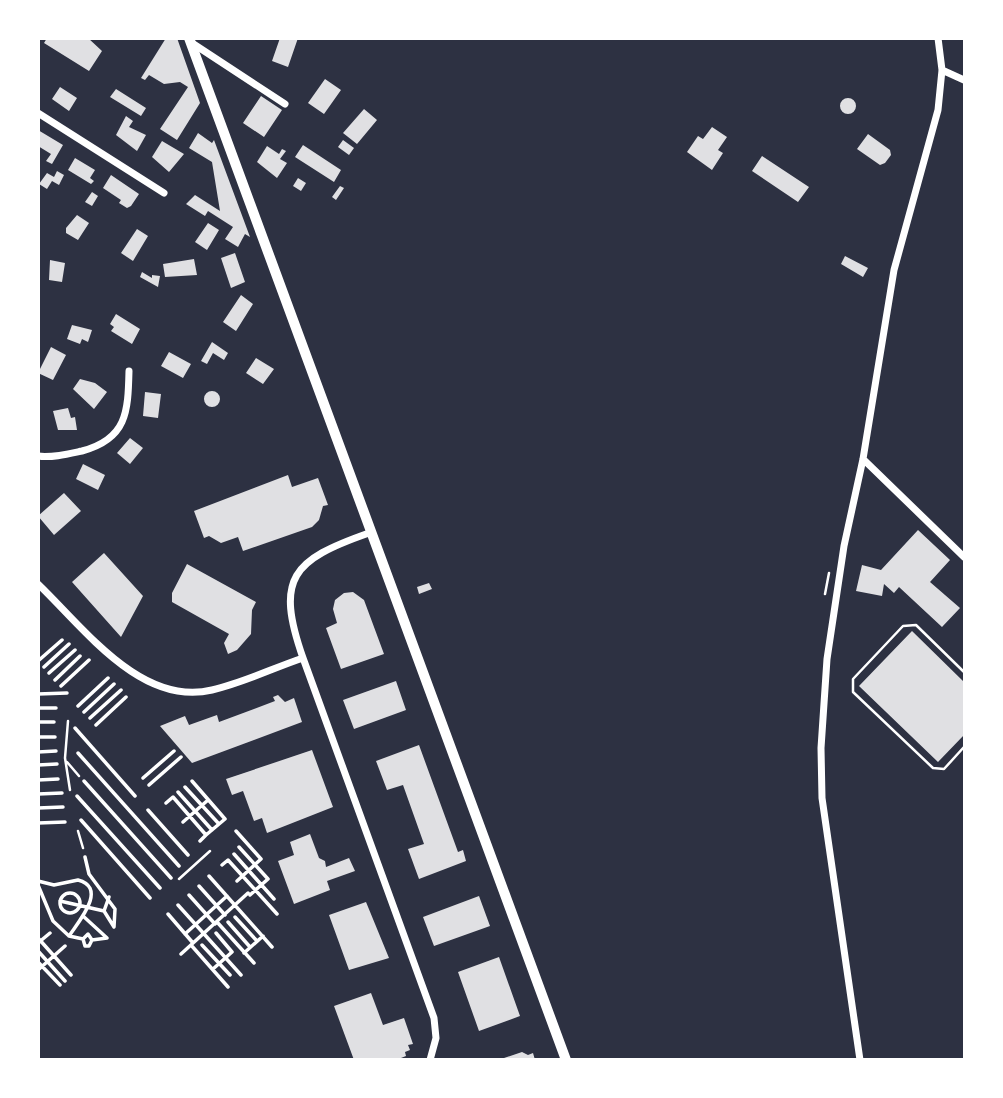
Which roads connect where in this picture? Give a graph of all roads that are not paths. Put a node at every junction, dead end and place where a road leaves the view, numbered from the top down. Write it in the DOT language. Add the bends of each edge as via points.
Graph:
graph roads {
  1 [pos="938,38"];
  2 [pos="189,40"];
  3 [pos="942,70"];
  4 [pos="964,80"];
  5 [pos="285,104"];
  6 [pos="38,113"];
  7 [pos="164,193"];
  8 [pos="129,371"];
  9 [pos="38,456"];
  10 [pos="863,459"];
  11 [pos="369,533"];
  12 [pos="964,557"];
  13 [pos="38,584"];
  14 [pos="62,640"];
  15 [pos="69,644"];
  16 [pos="75,650"];
  17 [pos="80,656"];
  18 [pos="303,658"];
  19 [pos="89,660"];
  20 [pos="38,661"];
  21 [pos="44,667"];
  22 [pos="49,673"];
  23 [pos="108,678"];
  24 [pos="55,680"];
  25 [pos="114,684"];
  26 [pos="61,686"];
  27 [pos="121,690"];
  28 [pos="67,693"];
  29 [pos="38,694"];
  30 [pos="126,697"];
  31 [pos="78,706"];
  32 [pos="38,708"];
  33 [pos="56,708"];
  34 [pos="84,712"];
  35 [pos="90,719"];
  36 [pos="38,722"];
  37 [pos="54,722"];
  38 [pos="96,725"];
  39 [pos="75,728"];
  40 [pos="38,737"];
  41 [pos="55,737"];
  42 [pos="56,751"];
  43 [pos="174,751"];
  44 [pos="38,752"];
  45 [pos="78,753"];
  46 [pos="181,757"];
  47 [pos="57,764"];
  48 [pos="38,765"];
  49 [pos="143,778"];
  50 [pos="58,779"];
  51 [pos="38,780"];
  52 [pos="83,781"];
  53 [pos="192,781"];
  54 [pos="149,785"];
  55 [pos="185,787"];
  56 [pos="178,792"];
  57 [pos="62,793"];
  58 [pos="38,794"];
  59 [pos="78,796"];
  60 [pos="135,796"];
  61 [pos="208,800"];
  62 [pos="166,803"];
  63 [pos="202,805"];
  64 [pos="63,807"];
  65 [pos="38,808"];
  66 [pos="148,810"];
  67 [pos="195,811"];
  68 [pos="189,817"];
  69 [pos="81,820"];
  70 [pos="65,822"];
  71 [pos="183,822"];
  72 [pos="38,823"];
  73 [pos="219,824"];
  74 [pos="212,830"];
  75 [pos="236,831"];
  76 [pos="206,835"];
  77 [pos="200,841"];
  78 [pos="239,847"];
  79 [pos="233,853"];
  80 [pos="188,855"];
  81 [pos="85,858"];
  82 [pos="255,864"];
  83 [pos="222,865"];
  84 [pos="179,866"];
  85 [pos="248,870"];
  86 [pos="209,876"];
  87 [pos="242,876"];
  88 [pos="171,878"];
  89 [pos="237,881"];
  90 [pos="38,883"];
  91 [pos="261,884"];
  92 [pos="199,886"];
  93 [pos="160,888"];
  94 [pos="255,890"];
  95 [pos="189,895"];
  96 [pos="227,896"];
  97 [pos="109,897"];
  98 [pos="150,898"];
  99 [pos="274,899"];
  100 [pos="60,901"];
  101 [pos="80,905"];
  102 [pos="178,905"];
  103 [pos="216,905"];
  104 [pos="236,905"];
  105 [pos="88,906"];
  106 [pos="104,911"];
  107 [pos="168,914"];
  108 [pos="277,914"];
  109 [pos="206,915"];
  110 [pos="225,915"];
  111 [pos="83,916"];
  112 [pos="235,917"];
  113 [pos="228,922"];
  114 [pos="216,923"];
  115 [pos="195,924"];
  116 [pos="114,927"];
  117 [pos="50,933"];
  118 [pos="216,933"];
  119 [pos="185,934"];
  120 [pos="204,934"];
  121 [pos="69,936"];
  122 [pos="263,936"];
  123 [pos="107,938"];
  124 [pos="83,939"];
  125 [pos="92,940"];
  126 [pos="39,941"];
  127 [pos="257,942"];
  128 [pos="192,944"];
  129 [pos="202,945"];
  130 [pos="65,946"];
  131 [pos="250,947"];
  132 [pos="272,947"];
  133 [pos="38,951"];
  134 [pos="244,953"];
  135 [pos="181,954"];
  136 [pos="54,956"];
  137 [pos="225,958"];
  138 [pos="38,962"];
  139 [pos="48,962"];
  140 [pos="219,963"];
  141 [pos="254,963"];
  142 [pos="41,969"];
  143 [pos="213,970"];
  144 [pos="71,975"];
  145 [pos="230,975"];
  146 [pos="241,975"];
  147 [pos="65,981"];
  148 [pos="60,985"];
  149 [pos="228,987"];
  150 [pos="430,1059"];
  151 [pos="566,1059"];
  152 [pos="860,1059"];
  1 -- 3 [label="street"];
  2 -- 5 [label="street"];
  2 -- 11 [label="main road"];
  3 -- 4 [label="street"];
  3 -- 10 [label="street" via="938,110 894,270"];
  6 -- 7 [label="street"];
  8 -- 9 [label="street" via="128,406 113,437 97,447"];
  10 -- 12 [label="street"];
  10 -- 152 [label="street" via="827,659 821,748 822,798"];
  11 -- 18 [label="street" via="329,547 309,560 288,594"];
  11 -- 151 [label="main road"];
  13 -- 18 [label="street" via="136,677 160,688 212,690"];
  14 -- 20 [label="lane"];
  15 -- 21 [label="lane"];
  16 -- 22 [label="lane"];
  17 -- 24 [label="lane"];
  18 -- 150 [label="street" via="434,1018 436,1038"];
  19 -- 26 [label="lane"];
  23 -- 31 [label="lane"];
  25 -- 34 [label="lane"];
  27 -- 35 [label="lane"];
  28 -- 29 [label="lane"];
  30 -- 38 [label="lane"];
  32 -- 33 [label="lane"];
  36 -- 37 [label="lane"];
  39 -- 60 [label="lane"];
  40 -- 41 [label="lane"];
  42 -- 44 [label="lane"];
  43 -- 49 [label="lane"];
  45 -- 84 [label="lane"];
  46 -- 54 [label="lane"];
  47 -- 48 [label="lane"];
  50 -- 51 [label="lane"];
  52 -- 88 [label="lane"];
  53 -- 61 [label="lane"];
  55 -- 63 [label="lane"];
  56 -- 67 [label="lane"];
  57 -- 58 [label="lane"];
  59 -- 93 [label="lane"];
  61 -- 63 [label="lane"];
  61 -- 73 [label="lane" via="225,819"];
  62 -- 68 [label="lane" via="173,797"];
  63 -- 67 [label="lane"];
  63 -- 73 [label="lane"];
  64 -- 65 [label="lane"];
  66 -- 80 [label="lane"];
  67 -- 68 [label="lane"];
  67 -- 74 [label="lane"];
  68 -- 71 [label="lane"];
  68 -- 76 [label="lane"];
  69 -- 98 [label="lane"];
  70 -- 72 [label="lane"];
  73 -- 74 [label="lane"];
  74 -- 76 [label="lane"];
  75 -- 82 [label="lane" via="261,859"];
  76 -- 77 [label="lane"];
  78 -- 82 [label="lane"];
  79 -- 85 [label="lane"];
  81 -- 97 [label="lane" via="89,874"];
  82 -- 85 [label="lane"];
  82 -- 91 [label="lane" via="268,879"];
  83 -- 87 [label="lane" via="228,860"];
  85 -- 87 [label="lane"];
  85 -- 91 [label="lane"];
  86 -- 96 [label="lane"];
  87 -- 89 [label="lane"];
  87 -- 94 [label="lane"];
  90 -- 105 [label="lane" via="87,883 92,893"];
  90 -- 121 [label="lane" via="53,920"];
  91 -- 94 [label="lane"];
  91 -- 99 [label="lane"];
  92 -- 103 [label="lane"];
  94 -- 104 [label="lane"];
  94 -- 108 [label="lane"];
  95 -- 109 [label="lane"];
  96 -- 103 [label="lane"];
  96 -- 104 [label="lane"];
  97 -- 106 [label="lane"];
  97 -- 116 [label="lane" via="115,909"];
  100 -- 101 [label="lane"];
  100 -- 101 [label="lane" via="68,913"];
  100 -- 101 [label="lane" via="64,894 72,893"];
  101 -- 105 [label="lane"];
  102 -- 115 [label="lane"];
  103 -- 109 [label="lane"];
  103 -- 110 [label="lane"];
  104 -- 110 [label="lane"];
  104 -- 122 [label="lane"];
  105 -- 106 [label="lane"];
  105 -- 111 [label="lane"];
  106 -- 116 [label="lane"];
  107 -- 119 [label="lane"];
  109 -- 114 [label="lane"];
  109 -- 115 [label="lane"];
  110 -- 114 [label="lane"];
  111 -- 121 [label="lane"];
  111 -- 123 [label="lane"];
  112 -- 127 [label="lane"];
  113 -- 131 [label="lane"];
  114 -- 120 [label="lane"];
  114 -- 134 [label="lane"];
  115 -- 119 [label="lane"];
  115 -- 120 [label="lane"];
  116 -- 123 [label="lane"];
  117 -- 126 [label="lane"];
  118 -- 137 [label="lane" via="232,952"];
  119 -- 128 [label="lane"];
  120 -- 128 [label="lane"];
  120 -- 137 [label="lane"];
  121 -- 124 [label="lane"];
  122 -- 127 [label="lane"];
  122 -- 132 [label="lane"];
  123 -- 125 [label="lane"];
  124 -- 125 [label="lane" via="88,934"];
  124 -- 125 [label="lane" via="87,947"];
  126 -- 136 [label="lane"];
  127 -- 131 [label="lane"];
  128 -- 135 [label="lane"];
  128 -- 143 [label="lane"];
  129 -- 140 [label="lane"];
  130 -- 136 [label="lane"];
  131 -- 134 [label="lane"];
  133 -- 139 [label="lane"];
  134 -- 141 [label="lane"];
  136 -- 139 [label="lane"];
  136 -- 144 [label="lane"];
  137 -- 140 [label="lane"];
  137 -- 146 [label="lane"];
  138 -- 142 [label="lane"];
  139 -- 142 [label="lane"];
  139 -- 147 [label="lane"];
  140 -- 143 [label="lane"];
  140 -- 145 [label="lane"];
  142 -- 148 [label="lane"];
  143 -- 149 [label="lane"];
}
